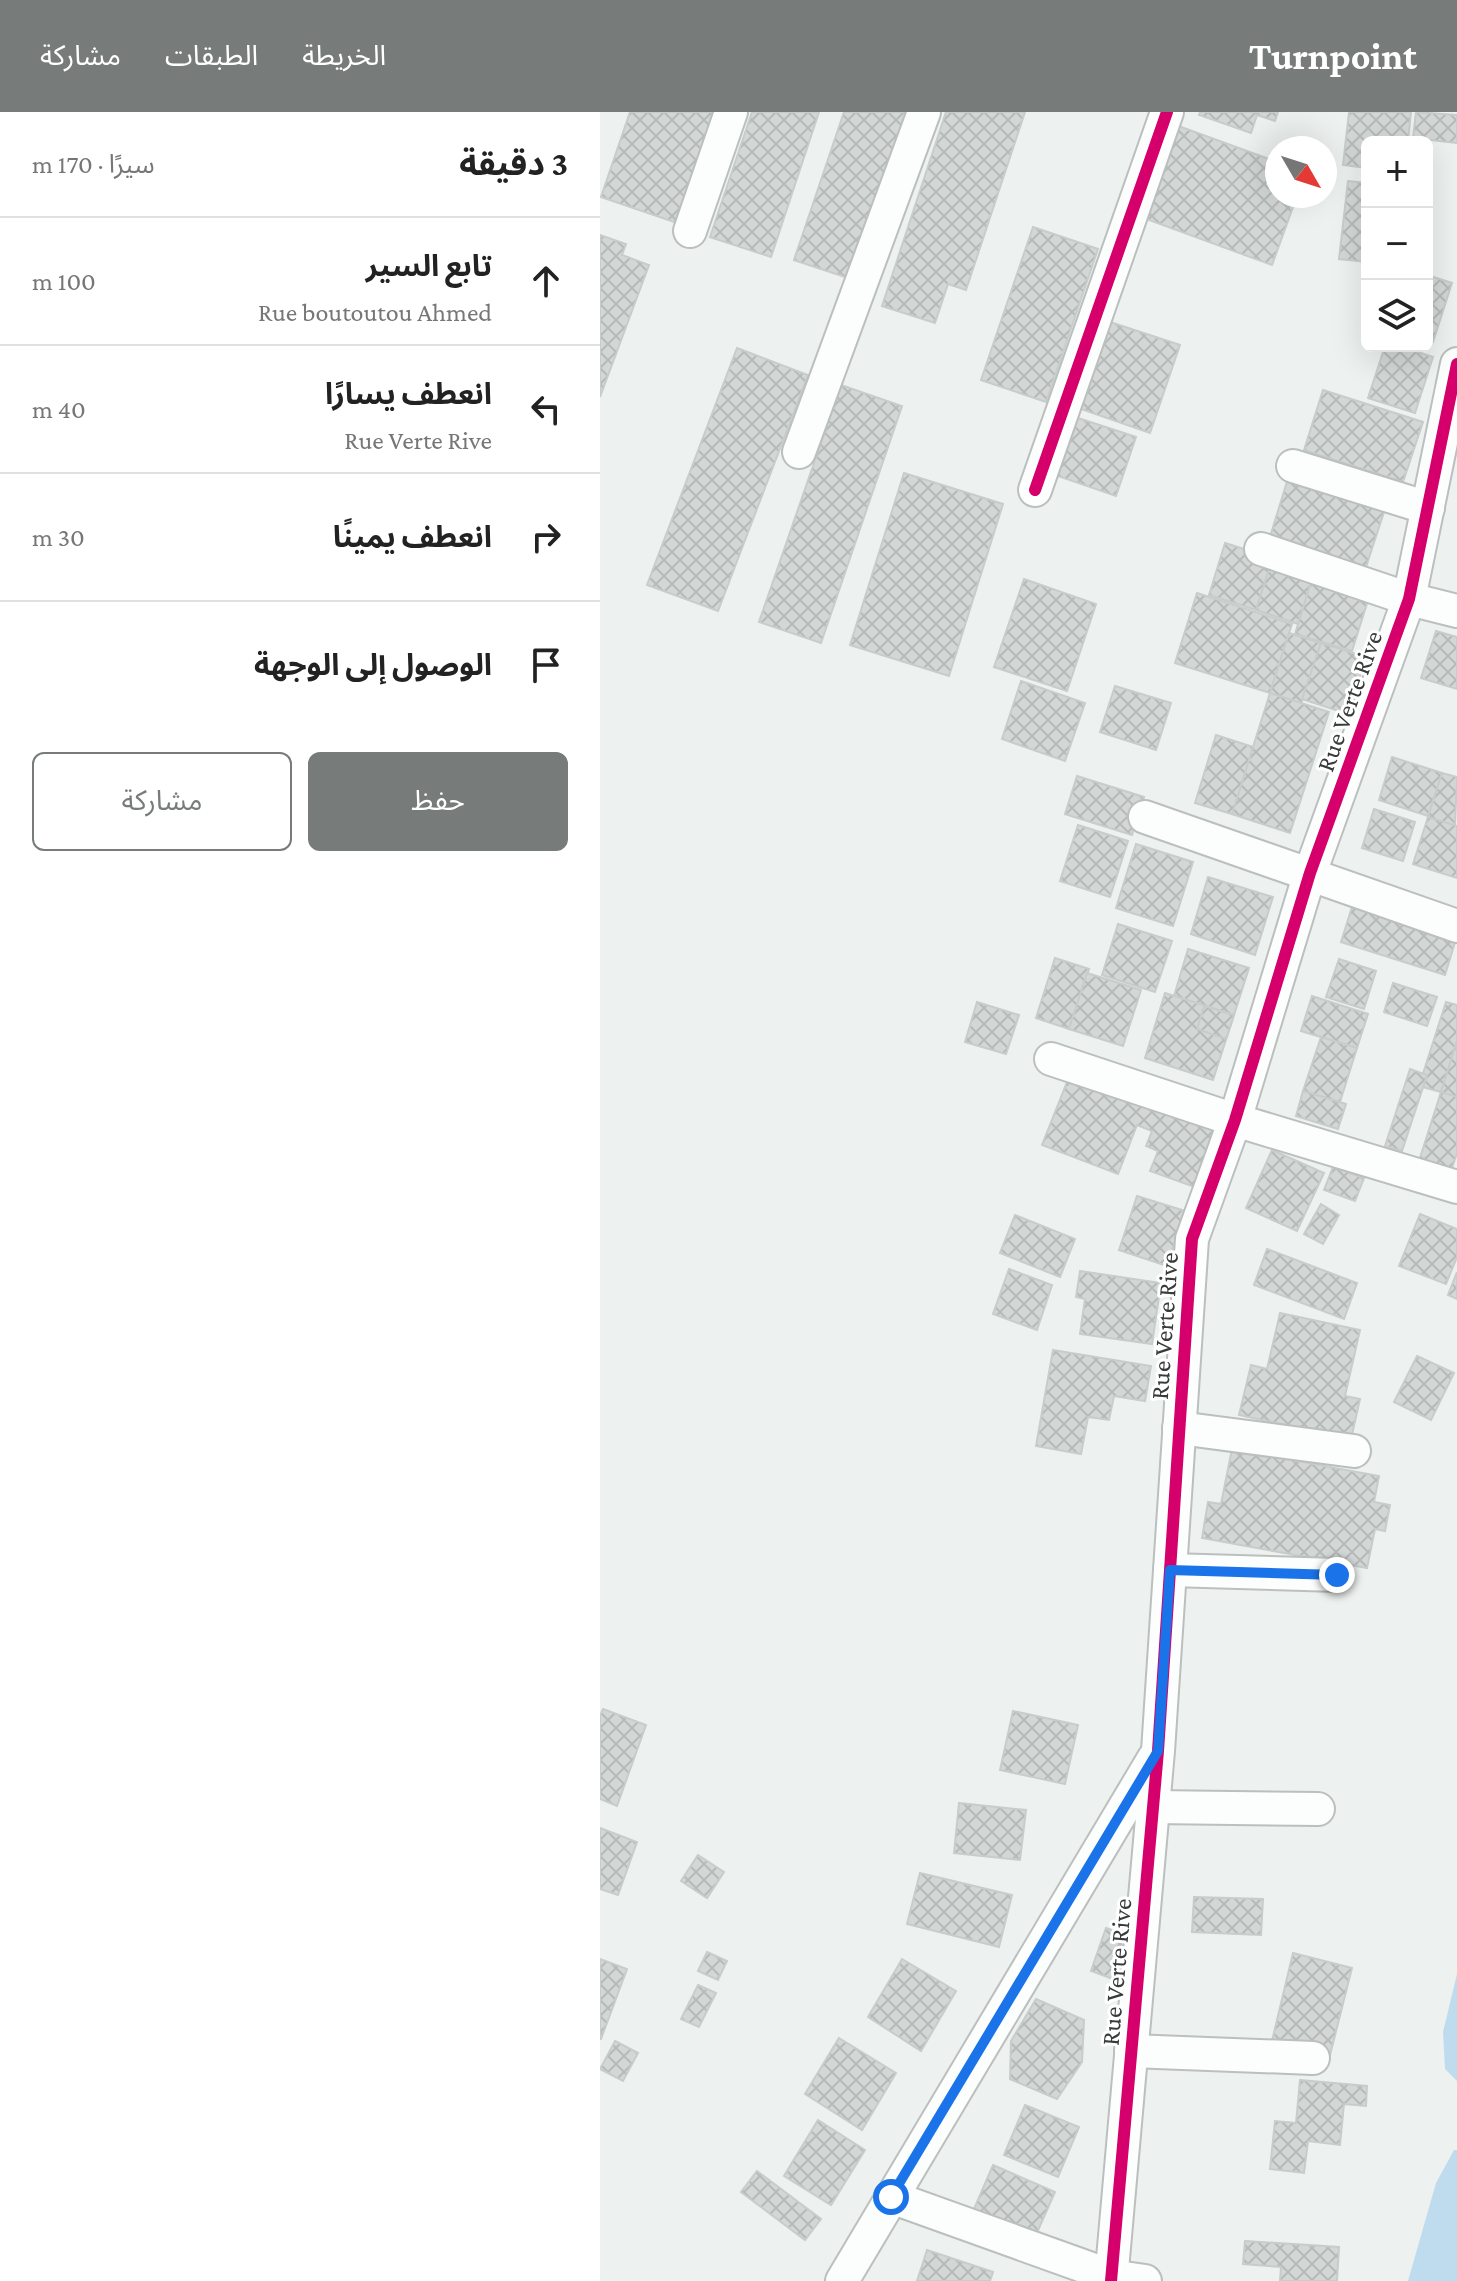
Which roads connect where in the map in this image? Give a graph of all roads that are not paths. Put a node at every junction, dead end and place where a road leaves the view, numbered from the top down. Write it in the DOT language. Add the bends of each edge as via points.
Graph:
graph roads {
  1 [pos="731,112"];
  2 [pos="924,112"];
  3 [pos="1167,112"];
  4 [pos="690,231"];
  5 [pos="1457,364"];
  6 [pos="799,452"];
  7 [pos="1293,466"];
  8 [pos="1035,490"];
  9 [pos="1428,508"];
  10 [pos="1261,549"];
  11 [pos="1409,599"];
  12 [pos="1457,611"];
  13 [pos="1145,817"];
  14 [pos="1310,873"];
  15 [pos="1457,926"];
  16 [pos="1051,1059"];
  17 [pos="1235,1120"];
  18 [pos="1457,1187"];
  19 [pos="1179,1428"];
  20 [pos="1354,1451"];
  21 [pos="1170,1570"];
  22 [pos="1337,1575"];
  23 [pos="1158,1751"];
  24 [pos="1153,1807"];
  25 [pos="1318,1809"];
  26 [pos="1131,2051"];
  27 [pos="1313,2058"];
  28 [pos="891,2197"];
  29 [pos="1111,2279"];
  30 [pos="842,2281"];
  31 [pos="1145,2281"];
  1 -- 4 [label="street"];
  2 -- 6 [label="street"];
  3 -- 8 [label="street"];
  5 -- 9 [label="street, Rue Verte Rive"];
  7 -- 9 [label="street"];
  9 -- 11 [label="street, Rue Verte Rive"];
  10 -- 11 [label="street"];
  11 -- 12 [label="street"];
  11 -- 14 [label="street, Rue Verte Rive"];
  13 -- 14 [label="street"];
  14 -- 15 [label="street"];
  14 -- 17 [label="street, Rue Verte Rive"];
  16 -- 17 [label="street"];
  17 -- 18 [label="street"];
  17 -- 19 [label="street, Rue Verte Rive" via="1192,1239"];
  19 -- 20 [label="street"];
  19 -- 21 [label="street, Rue Verte Rive"];
  21 -- 22 [label="street"];
  21 -- 23 [label="street, Rue Verte Rive"];
  23 -- 24 [label="street, Rue Verte Rive"];
  23 -- 28 [label="street"];
  24 -- 25 [label="street"];
  24 -- 26 [label="street, Rue Verte Rive"];
  26 -- 27 [label="street"];
  26 -- 29 [label="street, Rue Verte Rive"];
  28 -- 29 [label="street"];
  28 -- 30 [label="street"];
  29 -- 31 [label="street"];
}
